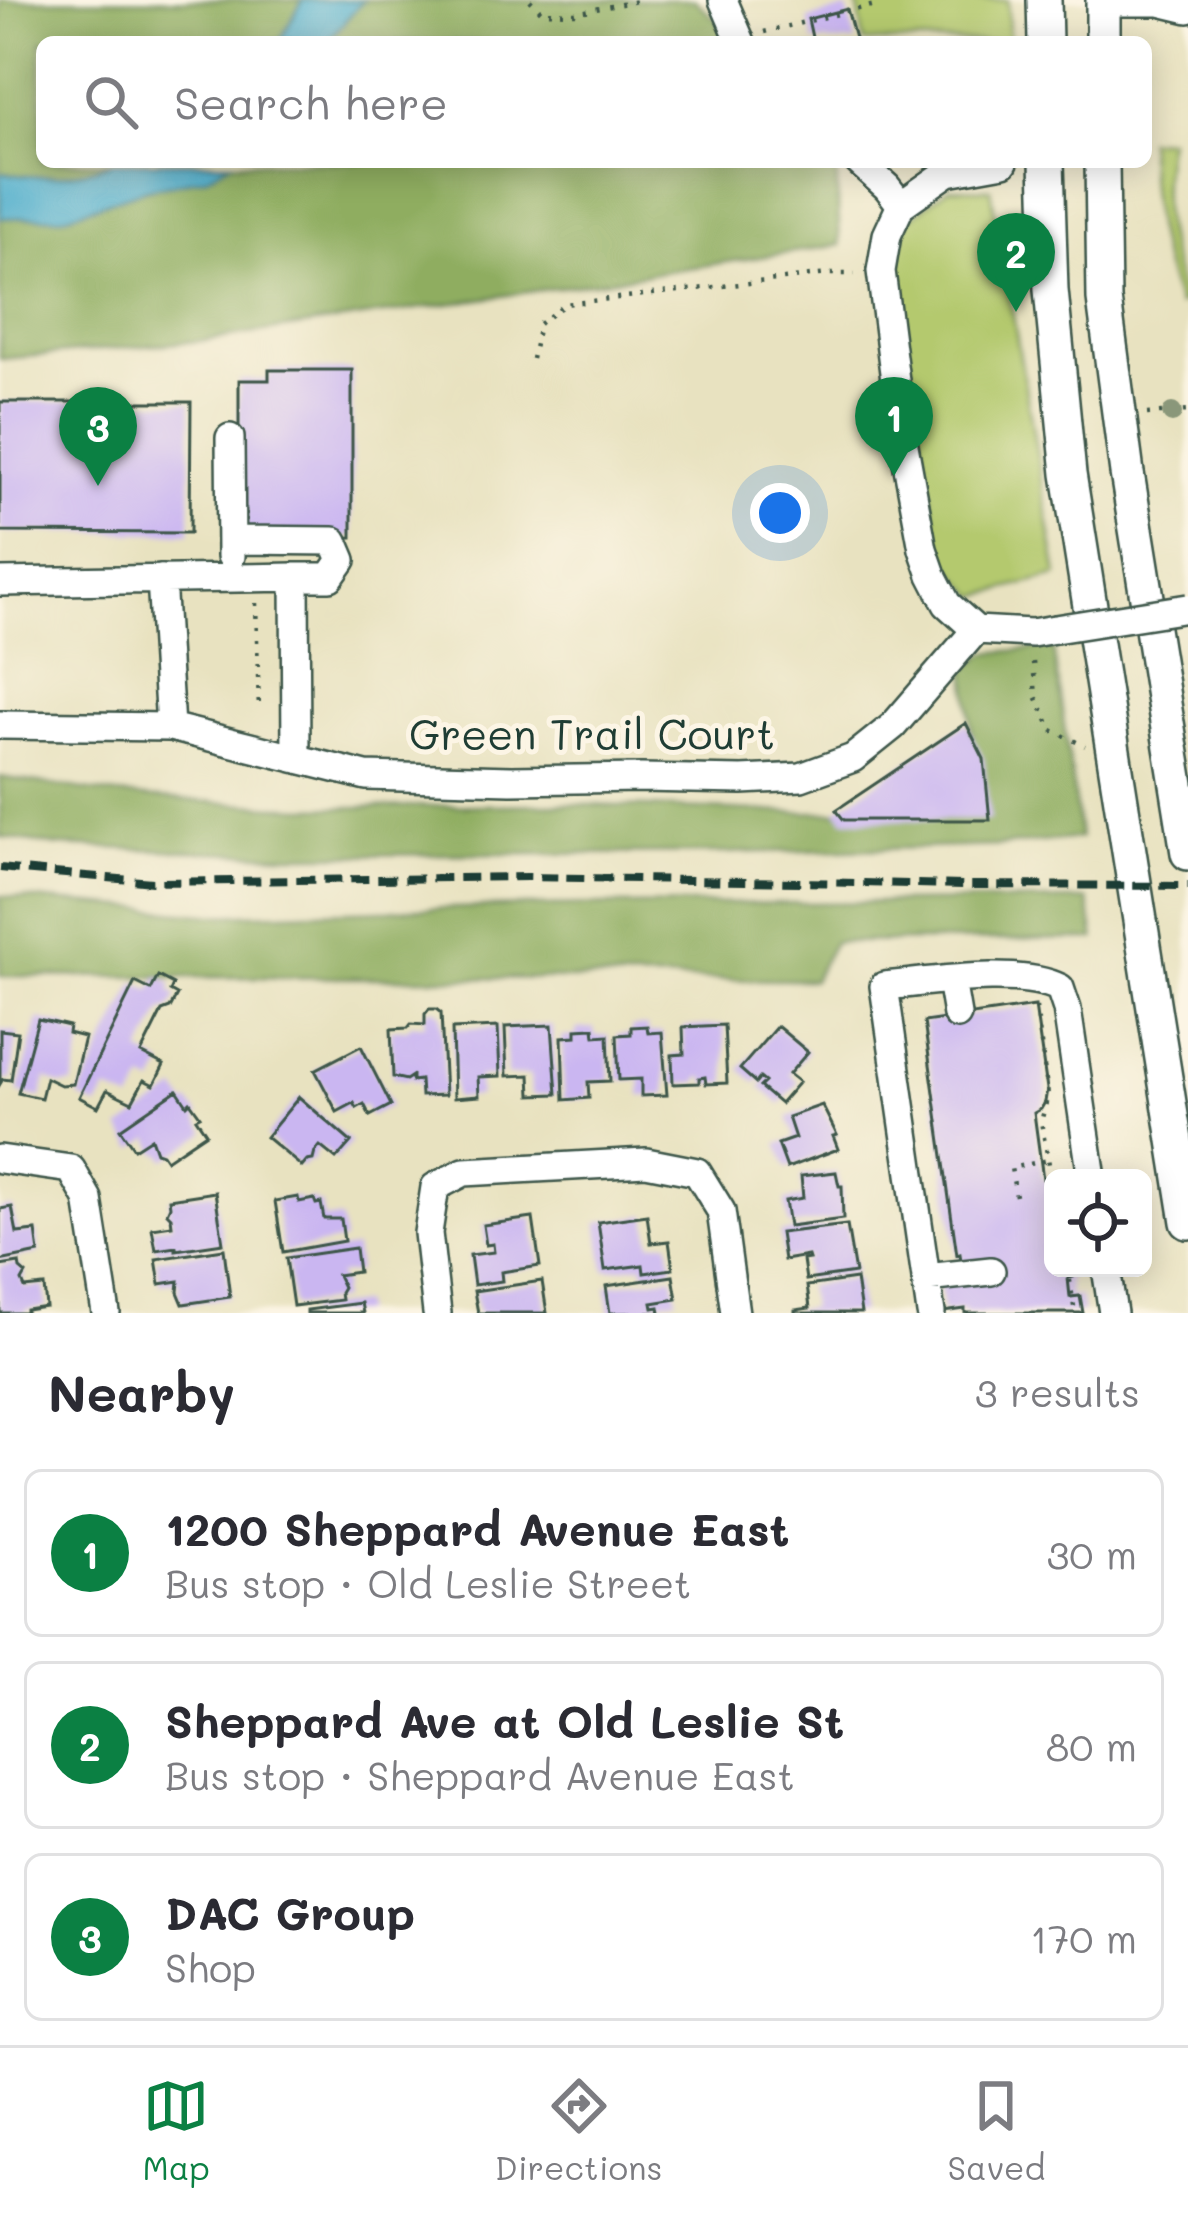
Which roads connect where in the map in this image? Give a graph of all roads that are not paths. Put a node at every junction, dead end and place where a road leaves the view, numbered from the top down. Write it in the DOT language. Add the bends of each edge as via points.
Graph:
graph roads {
  1 [pos="722,0"];
  2 [pos="1044,0"];
  3 [pos="1103,1"];
  4 [pos="1188,9"];
  5 [pos="738,36"];
  6 [pos="1045,36"];
  7 [pos="1103,36"];
  8 [pos="866,168"];
  9 [pos="970,168"];
  10 [pos="1046,168"];
  11 [pos="1102,168"];
  12 [pos="901,205"];
  13 [pos="230,438"];
  14 [pos="232,540"];
  15 [pos="295,578"];
  16 [pos="160,579"];
  17 [pos="0,582"];
  18 [pos="243,585"];
  19 [pos="1188,608"];
  20 [pos="976,630"];
  21 [pos="0,725"];
  22 [pos="170,727"];
  23 [pos="296,757"];
  24 [pos="1188,854"];
  25 [pos="952,980"];
  26 [pos="957,1015"];
  27 [pos="0,1159"];
  28 [pos="1091,1169"];
  29 [pos="1188,1222"];
  30 [pos="991,1271"];
  31 [pos="1107,1277"];
  32 [pos="926,1279"];
  33 [pos="106,1313"];
  34 [pos="436,1313"];
  35 [pos="735,1313"];
  36 [pos="931,1313"];
  37 [pos="1113,1313"];
  1 -- 5 [label="street"];
  2 -- 6 [label="main road"];
  3 -- 4 [label="street"];
  3 -- 7 [label="main road"];
  8 -- 12 [label="street"];
  9 -- 12 [label="street" via="948,172"];
  10 -- 29 [label="main road" via="1069,474"];
  11 -- 24 [label="main road" via="1104,299"];
  12 -- 20 [label="street" via="881,271 906,458 932,575 946,604"];
  13 -- 14 [label="street"];
  14 -- 15 [label="street" via="334,542 342,560 330,577"];
  14 -- 18 [label="street"];
  15 -- 18 [label="street"];
  15 -- 23 [label="street"];
  16 -- 17 [label="street"];
  16 -- 18 [label="street"];
  16 -- 22 [label="street"];
  19 -- 20 [label="street, bridge" via="1032,633"];
  20 -- 23 [label="street, Green Trail Court" via="893,726 854,758 801,777 366,776"];
  21 -- 22 [label="street, Green Trail Court"];
  22 -- 23 [label="street, Green Trail Court"];
  25 -- 26 [label="street"];
  25 -- 28 [label="street" via="1044,980 1060,988"];
  25 -- 32 [label="street" via="884,986"];
  27 -- 33 [label="street" via="70,1169 88,1199"];
  30 -- 32 [label="street"];
  31 -- 37 [label="street"];
  32 -- 36 [label="street"];
  34 -- 35 [label="street" via="428,1233 435,1187 464,1172 646,1162 697,1172 721,1211"];
}
